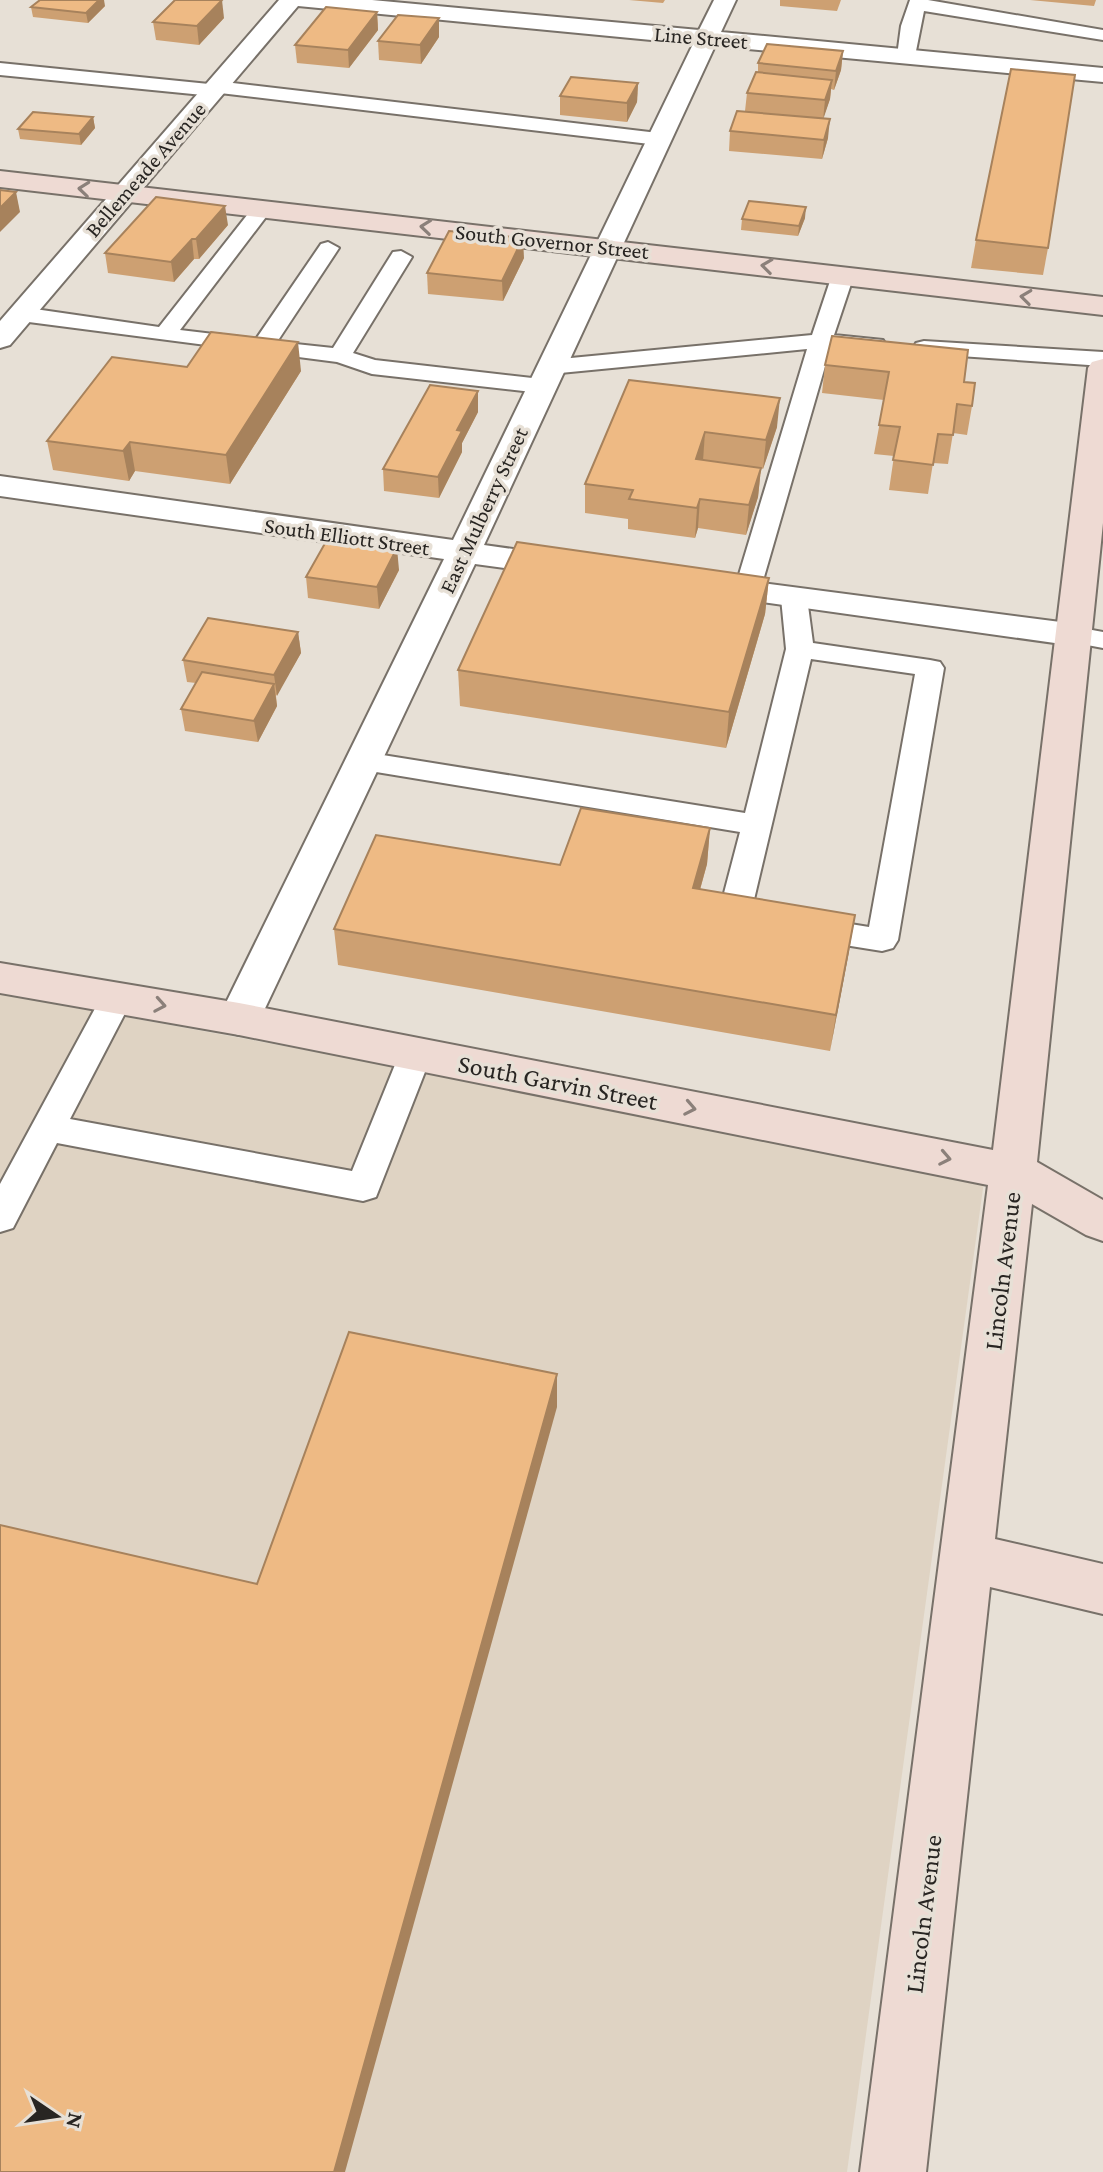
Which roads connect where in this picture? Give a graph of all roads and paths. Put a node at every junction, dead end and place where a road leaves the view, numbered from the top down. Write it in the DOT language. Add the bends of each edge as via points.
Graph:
graph roads {
  1 [pos="291,0"];
  2 [pos="299,0"];
  3 [pos="725,0"];
  4 [pos="918,3"];
  5 [pos="1103,35"];
  6 [pos="708,37"];
  7 [pos="906,56"];
  8 [pos="0,69"];
  9 [pos="1103,75"];
  10 [pos="215,89"];
  11 [pos="658,139"];
  12 [pos="0,179"];
  13 [pos="125,193"];
  14 [pos="262,209"];
  15 [pos="606,247"];
  16 [pos="328,248"];
  17 [pos="401,257"];
  18 [pos="843,275"];
  19 [pos="1103,306"];
  20 [pos="21,314"];
  21 [pos="165,335"];
  22 [pos="0,339"];
  23 [pos="819,341"];
  24 [pos="262,347"];
  25 [pos="340,356"];
  26 [pos="1103,359"];
  27 [pos="1103,368"];
  28 [pos="546,376"];
  29 [pos="0,486"];
  30 [pos="463,552"];
  31 [pos="605,572"];
  32 [pos="684,583"];
  33 [pos="747,591"];
  34 [pos="794,598"];
  35 [pos="1089,637"];
  36 [pos="800,649"];
  37 [pos="364,761"];
  38 [pos="757,825"];
  39 [pos="0,978"];
  40 [pos="117,998"];
  41 [pos="239,1019"];
  42 [pos="415,1054"];
  43 [pos="47,1128"];
  44 [pos="1015,1172"];
  45 [pos="0,1218"];
  46 [pos="1103,1222"];
  47 [pos="965,1557"];
  48 [pos="1103,1589"];
  49 [pos="893,2172"];
  1 -- 10 [label="street, Bellemeade Avenue"];
  2 -- 6 [label="street, Line Street"];
  3 -- 6 [label="street, East Mulberry Street"];
  4 -- 5 [label="lane"];
  4 -- 7 [label="lane"];
  6 -- 7 [label="street, Line Street"];
  6 -- 11 [label="street, East Mulberry Street"];
  7 -- 9 [label="street, Line Street"];
  8 -- 10 [label="lane"];
  10 -- 11 [label="lane"];
  10 -- 13 [label="street, Bellemeade Avenue"];
  11 -- 15 [label="street, East Mulberry Street"];
  13 -- 12 [label="street, South Governor Street, one-way"];
  13 -- 14 [label="street, South Governor Street"];
  13 -- 20 [label="street, Bellemeade Avenue"];
  15 -- 14 [label="street, South Governor Street, one-way"];
  14 -- 21 [label="lane"];
  18 -- 15 [label="street, South Governor Street, one-way"];
  15 -- 28 [label="street, East Mulberry Street"];
  16 -- 24 [label="lane"];
  17 -- 25 [label="lane"];
  19 -- 18 [label="street, South Governor Street, one-way"];
  18 -- 23 [label="lane"];
  20 -- 21 [label="lane"];
  20 -- 22 [label="street, Bellemeade Avenue"];
  21 -- 24 [label="lane"];
  23 -- 26 [label="lane"];
  23 -- 28 [label="lane"];
  23 -- 33 [label="lane"];
  24 -- 25 [label="lane"];
  25 -- 28 [label="lane" via="372,367"];
  27 -- 35 [label="street, Lincoln Avenue"];
  28 -- 30 [label="street, East Mulberry Street"];
  29 -- 30 [label="street, South Elliott Street"];
  30 -- 31 [label="street, South Elliott Street"];
  30 -- 37 [label="street, East Mulberry Street"];
  32 -- 33 [label="street"];
  33 -- 34 [label="street"];
  34 -- 35 [label="street"];
  34 -- 36 [label="lane"];
  35 -- 44 [label="street, Lincoln Avenue"];
  36 -- 38 [label="lane"];
  36 -- 38 [label="lane" via="930,668 882,940 734,916"];
  37 -- 38 [label="lane"];
  37 -- 41 [label="street, East Mulberry Street"];
  39 -- 40 [label="street, South Garvin Street"];
  40 -- 41 [label="street, South Garvin Street, one-way"];
  40 -- 43 [label="lane"];
  41 -- 42 [label="street, South Garvin Street"];
  42 -- 43 [label="lane" via="363,1187"];
  42 -- 44 [label="street, South Garvin Street, one-way"];
  43 -- 45 [label="lane"];
  44 -- 46 [label="street, South Garvin Street"];
  44 -- 47 [label="street, Lincoln Avenue"];
  47 -- 48 [label="street"];
  47 -- 49 [label="street, Lincoln Avenue"];
}
